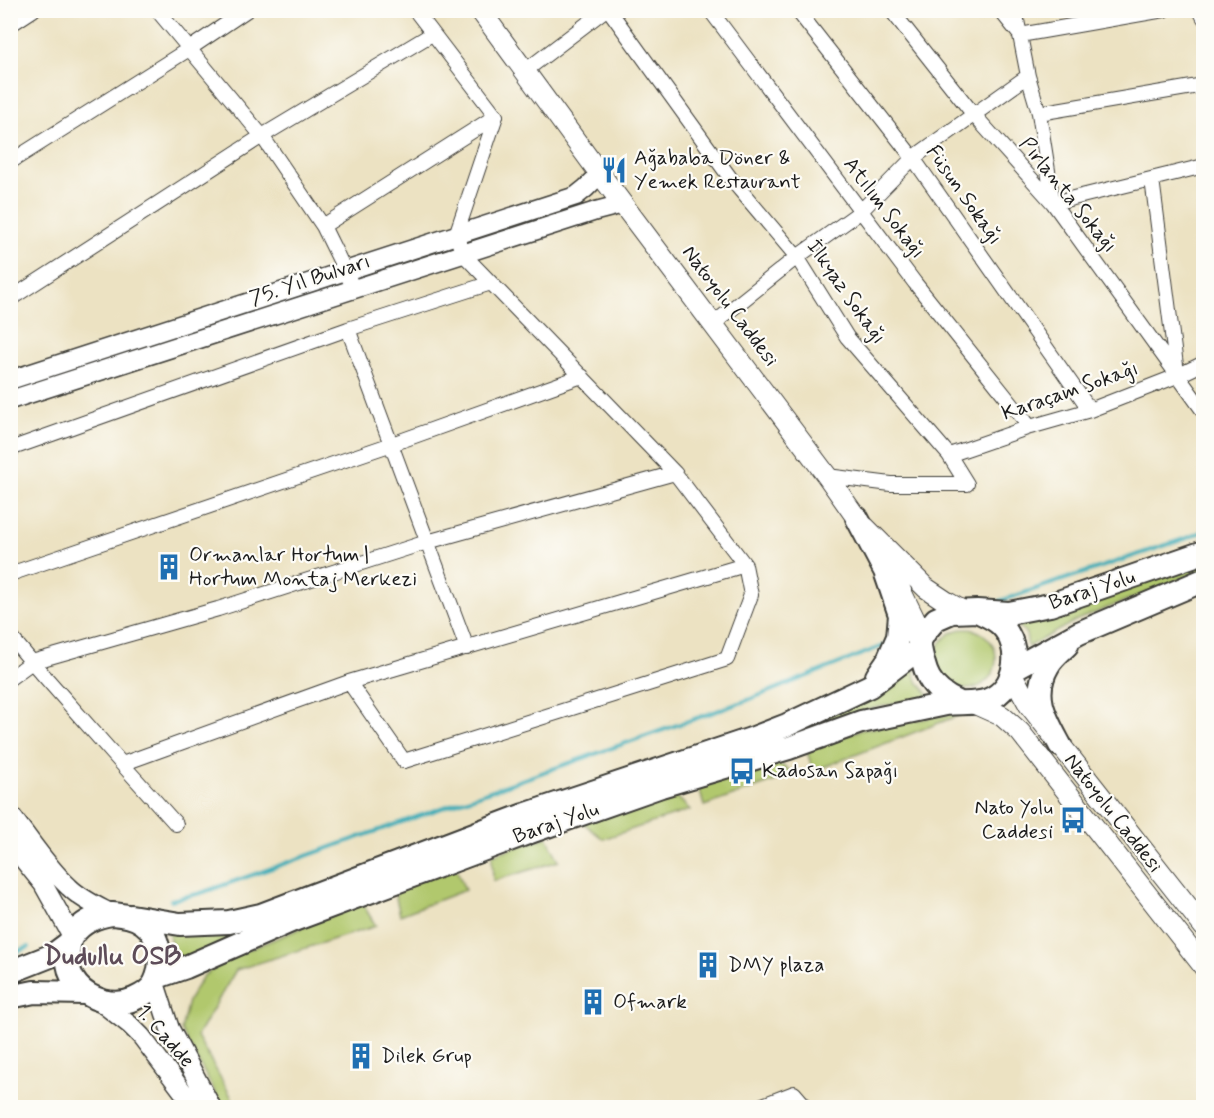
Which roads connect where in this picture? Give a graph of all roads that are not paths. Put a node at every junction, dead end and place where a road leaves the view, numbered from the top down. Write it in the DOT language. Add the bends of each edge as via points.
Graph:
graph roads {
  1 [pos="33,10"];
  2 [pos="157,10"];
  3 [pos="247,10"];
  4 [pos="415,10"];
  5 [pos="480,10"];
  6 [pos="607,10"];
  7 [pos="710,10"];
  8 [pos="797,10"];
  9 [pos="891,10"];
  10 [pos="1000,10"];
  11 [pos="1015,10"];
  12 [pos="1164,10"];
  13 [pos="1200,10"];
  14 [pos="1203,18"];
  15 [pos="10,25"];
  16 [pos="432,34"];
  17 [pos="1020,35"];
  18 [pos="189,49"];
  19 [pos="525,71"];
  20 [pos="1028,76"];
  21 [pos="1203,85"];
  22 [pos="1039,113"];
  23 [pos="974,115"];
  24 [pos="496,116"];
  25 [pos="262,136"];
  26 [pos="913,158"];
  27 [pos="10,162"];
  28 [pos="1203,166"];
  29 [pos="600,174"];
  30 [pos="1152,179"];
  31 [pos="1053,203"];
  32 [pos="623,204"];
  33 [pos="860,212"];
  34 [pos="323,226"];
  35 [pos="456,235"];
  36 [pos="463,254"];
  37 [pos="797,257"];
  38 [pos="346,270"];
  39 [pos="491,283"];
  40 [pos="354,289"];
  41 [pos="10,299"];
  42 [pos="713,324"];
  43 [pos="348,329"];
  44 [pos="1203,363"];
  45 [pos="582,376"];
  46 [pos="1177,376"];
  47 [pos="10,380"];
  48 [pos="10,400"];
  49 [pos="1090,410"];
  50 [pos="1203,412"];
  51 [pos="1030,428"];
  52 [pos="392,444"];
  53 [pos="10,449"];
  54 [pos="949,455"];
  55 [pos="675,473"];
  56 [pos="827,476"];
  57 [pos="857,518"];
  58 [pos="427,542"];
  59 [pos="1203,552"];
  60 [pos="745,566"];
  61 [pos="10,574"];
  62 [pos="1203,580"];
  63 [pos="970,611"];
  64 [pos="1079,633"];
  65 [pos="10,636"];
  66 [pos="920,645"];
  67 [pos="467,648"];
  68 [pos="32,662"];
  69 [pos="1012,672"];
  70 [pos="10,678"];
  71 [pos="349,682"];
  72 [pos="870,686"];
  73 [pos="965,703"];
  74 [pos="1060,745"];
  75 [pos="122,764"];
  76 [pos="10,813"];
  77 [pos="176,824"];
  78 [pos="10,843"];
  79 [pos="24,857"];
  80 [pos="122,915"];
  81 [pos="1203,927"];
  82 [pos="70,939"];
  83 [pos="1203,967"];
  84 [pos="10,972"];
  85 [pos="156,980"];
  86 [pos="91,996"];
  87 [pos="10,997"];
  88 [pos="194,1107"];
  89 [pos="212,1107"];
  90 [pos="755,1107"];
  91 [pos="807,1107"];
  1 -- 15 [label="street"];
  2 -- 18 [label="street"];
  3 -- 18 [label="street"];
  4 -- 16 [label="street"];
  5 -- 19 [label="main road, Natoyolu Caddesi"];
  6 -- 19 [label="street"];
  6 -- 37 [label="street, İlkyaz Sokağı" via="731,179"];
  7 -- 33 [label="street, Atılım Sokağı"];
  8 -- 26 [label="street, Füsun Sokağı"];
  9 -- 23 [label="street, Pırlanta Sokağı"];
  10 -- 17 [label="street"];
  11 -- 17 [label="street"];
  12 -- 17 [label="street"];
  13 -- 14 [label="street"];
  16 -- 24 [label="street"];
  16 -- 25 [label="street"];
  17 -- 20 [label="street"];
  18 -- 25 [label="street"];
  18 -- 27 [label="street"];
  19 -- 29 [label="main road, Natoyolu Caddesi"];
  20 -- 22 [label="street"];
  20 -- 23 [label="street"];
  21 -- 22 [label="street"];
  22 -- 31 [label="street"];
  23 -- 26 [label="street"];
  23 -- 31 [label="street, Pırlanta Sokağı"];
  24 -- 34 [label="street"];
  24 -- 35 [label="street"];
  25 -- 34 [label="street"];
  25 -- 41 [label="street"];
  26 -- 33 [label="street"];
  26 -- 49 [label="street, Füsun Sokağı"];
  28 -- 30 [label="street"];
  29 -- 32 [label="main road, Natoyolu Caddesi"];
  29 -- 35 [label="street, 75. Yıl Bulvarı" via="576,196"];
  30 -- 31 [label="street"];
  30 -- 46 [label="street"];
  31 -- 46 [label="street, Pırlanta Sokağı"];
  32 -- 36 [label="street, 75. Yıl Bulvarı"];
  32 -- 42 [label="main road, Natoyolu Caddesi"];
  33 -- 37 [label="street"];
  33 -- 51 [label="street, Atılım Sokağı"];
  34 -- 38 [label="street"];
  35 -- 36 [label="street"];
  35 -- 38 [label="street, 75. Yıl Bulvarı"];
  36 -- 39 [label="street"];
  36 -- 40 [label="street, 75. Yıl Bulvarı"];
  37 -- 42 [label="street"];
  37 -- 54 [label="street, İlkyaz Sokağı" via="847,337"];
  38 -- 40 [label="street"];
  38 -- 47 [label="street, 75. Yıl Bulvarı"];
  39 -- 43 [label="street"];
  39 -- 45 [label="street"];
  40 -- 48 [label="street, 75. Yıl Bulvarı"];
  42 -- 56 [label="main road, Natoyolu Caddesi"];
  43 -- 52 [label="street"];
  43 -- 53 [label="street"];
  44 -- 46 [label="street, Karaçam Sokağı"];
  45 -- 52 [label="street"];
  45 -- 55 [label="street"];
  46 -- 49 [label="street, Karaçam Sokağı"];
  46 -- 50 [label="street, Pırlanta Sokağı"];
  49 -- 51 [label="street, Karaçam Sokağı"];
  51 -- 54 [label="street, Karaçam Sokağı"];
  52 -- 58 [label="street"];
  52 -- 61 [label="street"];
  54 -- 56 [label="street, İlkyaz Sokağı" via="967,484 891,484"];
  55 -- 58 [label="street"];
  55 -- 60 [label="street"];
  56 -- 57 [label="main road, Natoyolu Caddesi"];
  57 -- 63 [label="main road" via="926,588"];
  57 -- 66 [label="main road, Natoyolu Caddesi" via="902,591 917,624"];
  57 -- 72 [label="main road" via="885,571 900,615 898,637"];
  58 -- 67 [label="street"];
  58 -- 68 [label="street" via="218,609"];
  59 -- 63 [label="main road, Baraj Yolu" via="1050,605 1008,613"];
  60 -- 67 [label="street"];
  60 -- 71 [label="street" via="752,595 727,659 404,760"];
  62 -- 64 [label="main road, Baraj Yolu"];
  63 -- 66 [label="main road" via="952,612 936,619"];
  63 -- 69 [label="main road" via="989,616 1002,626 1011,640"];
  64 -- 69 [label="main road, Baraj Yolu"];
  64 -- 74 [label="main road" via="1048,665 1039,690 1045,717"];
  65 -- 68 [label="street"];
  66 -- 72 [label="main road, Baraj Yolu"];
  66 -- 73 [label="main road" via="924,669 931,682 945,697"];
  67 -- 71 [label="street"];
  68 -- 70 [label="street"];
  68 -- 75 [label="street"];
  69 -- 73 [label="main road" via="999,693 987,700"];
  69 -- 74 [label="main road, Natoyolu Caddesi" via="1029,705"];
  71 -- 75 [label="street"];
  72 -- 80 [label="main road, Baraj Yolu" via="751,739 524,814 261,915 229,922 180,924"];
  73 -- 83 [label="main road, Natoyolu Caddesi" via="1002,716 1020,732"];
  73 -- 85 [label="main road, Baraj Yolu" via="861,722 650,790 312,913"];
  74 -- 81 [label="main road, Natoyolu Caddesi"];
  75 -- 77 [label="street"];
  76 -- 79 [label="street"];
  78 -- 79 [label="street"];
  79 -- 80 [label="street" via="81,897"];
  79 -- 82 [label="street" via="43,884"];
  80 -- 82 [label="main road" via="88,921"];
  80 -- 85 [label="main road" via="143,922 152,933 160,960"];
  82 -- 84 [label="main road" via="53,955"];
  82 -- 86 [label="main road" via="69,970 75,983"];
  85 -- 86 [label="main road" via="150,990 127,1002 113,1004"];
  85 -- 89 [label="street, 1. Cadde" via="170,1029"];
  86 -- 87 [label="main road" via="34,992"];
  86 -- 88 [label="street, 1. Cadde" via="141,1036"];
  90 -- 91 [label="street" via="794,1093"];
}
